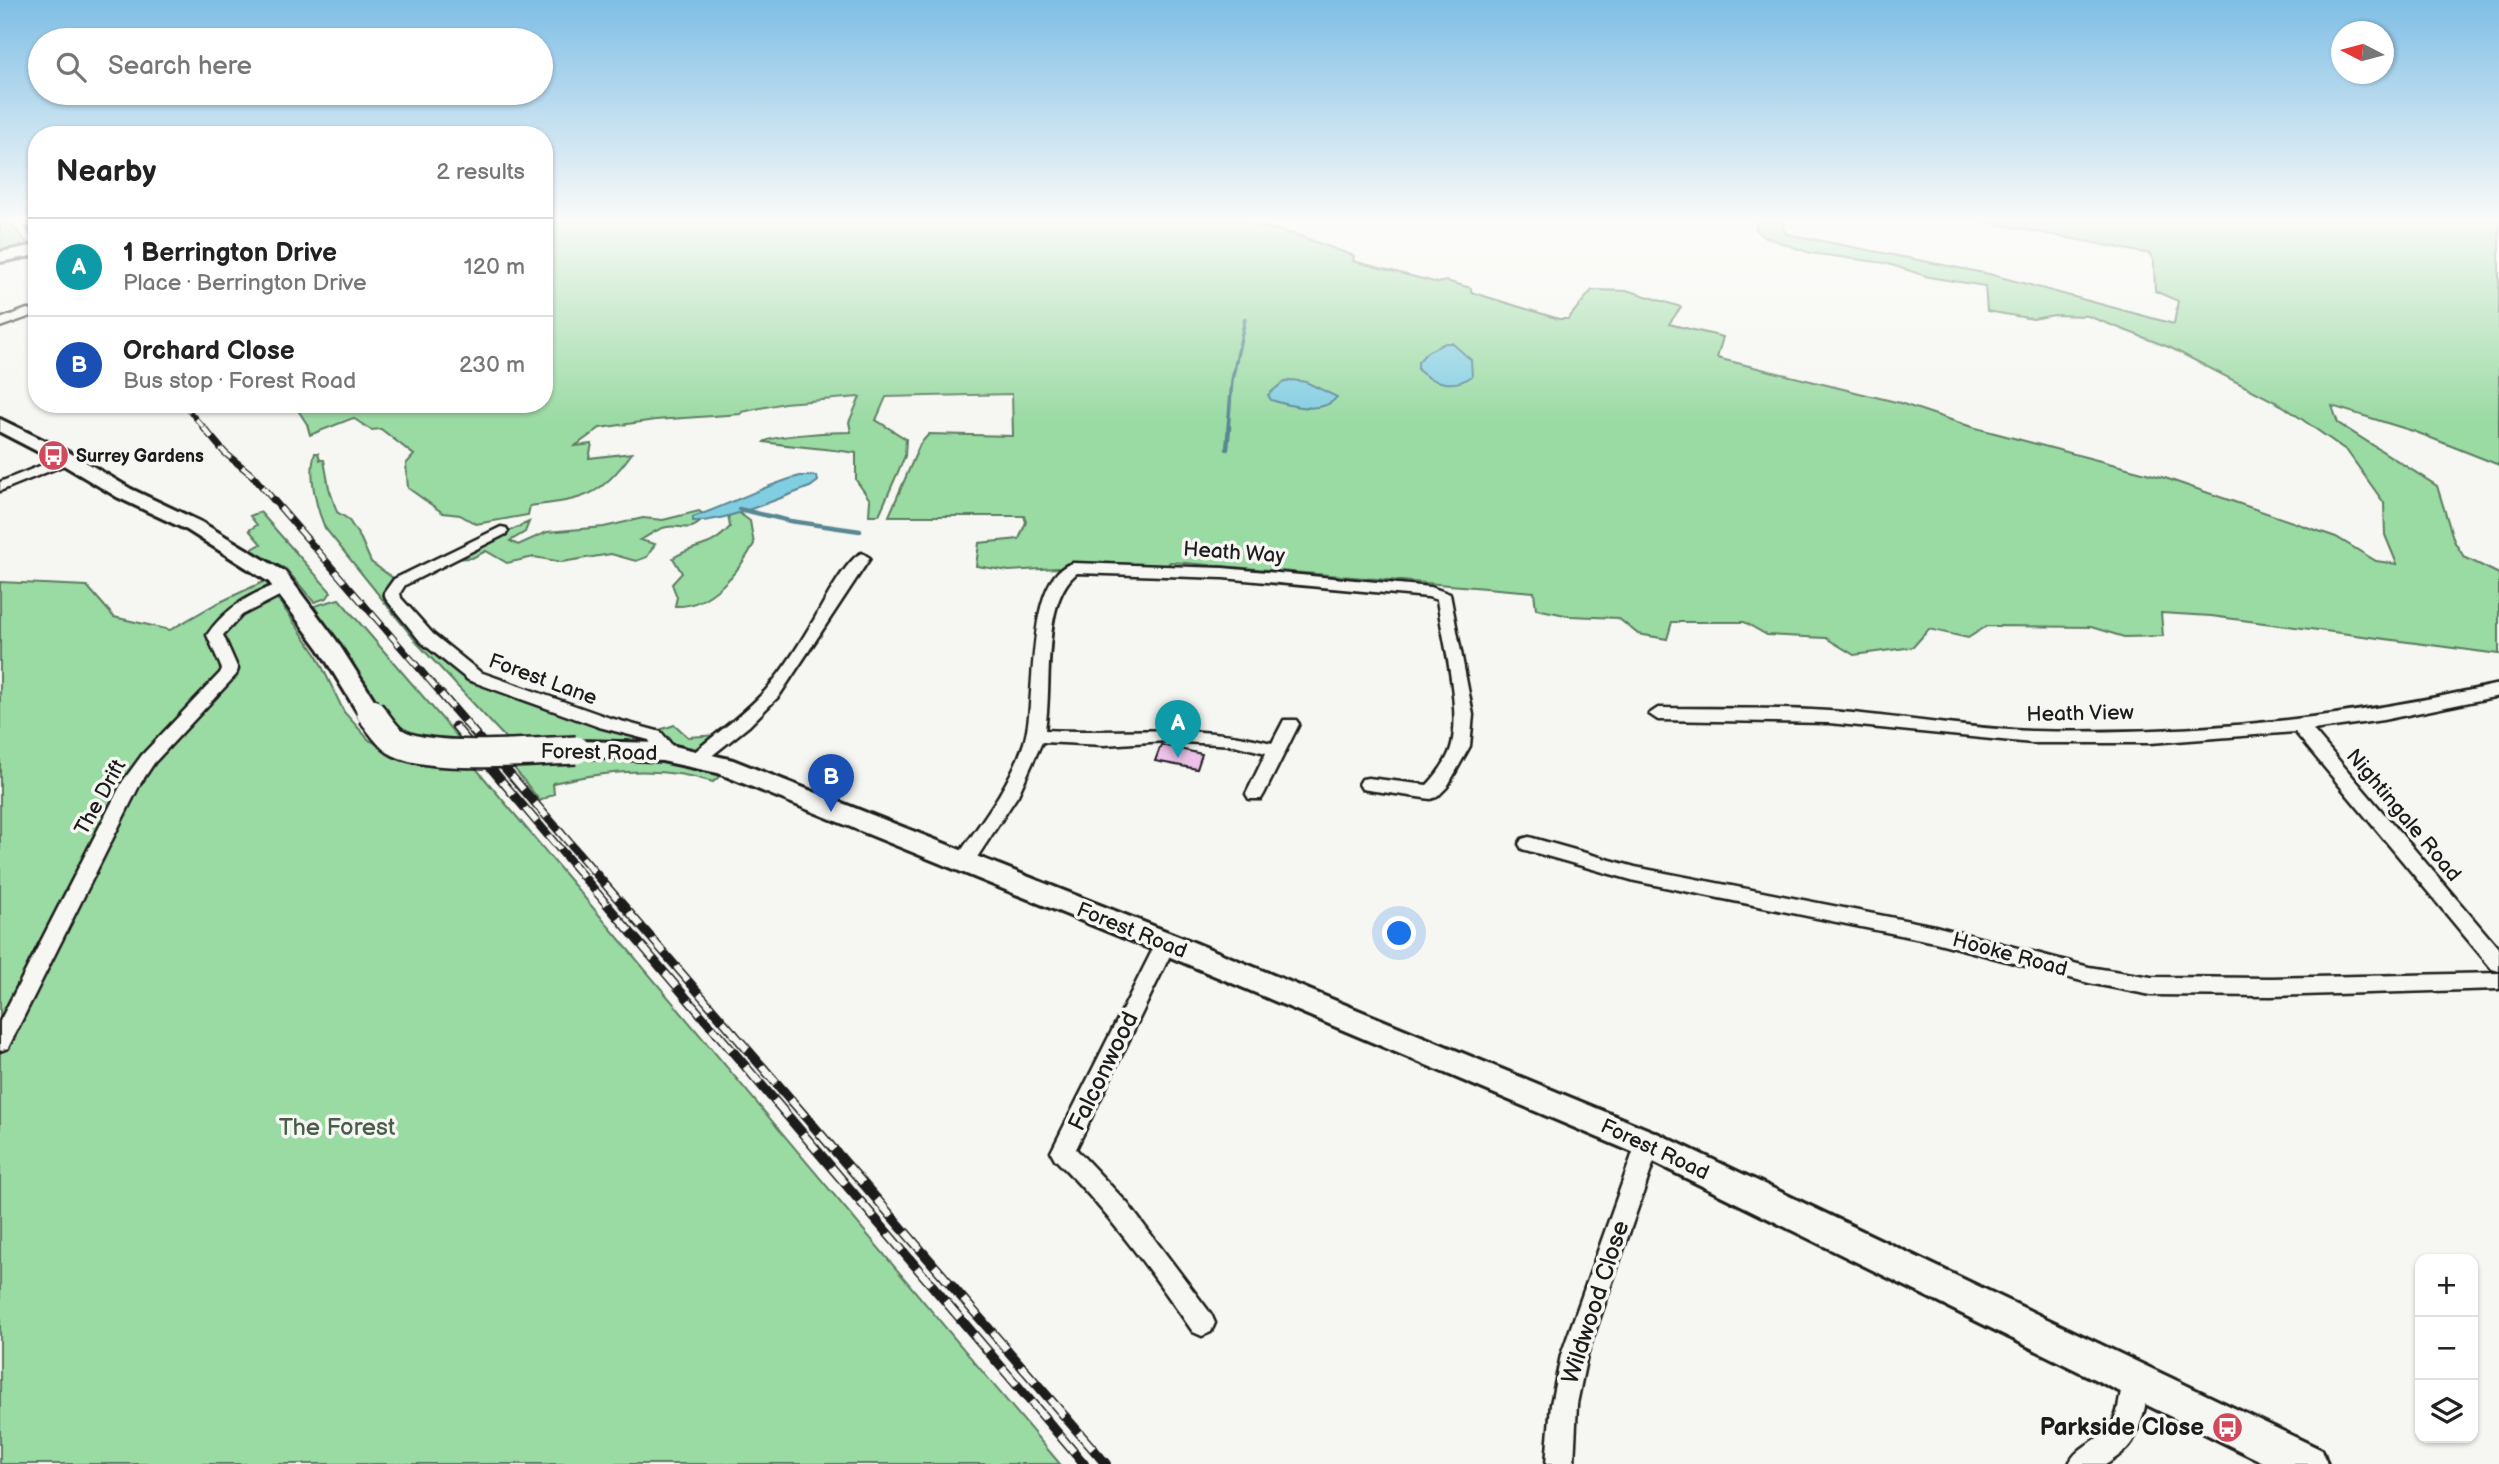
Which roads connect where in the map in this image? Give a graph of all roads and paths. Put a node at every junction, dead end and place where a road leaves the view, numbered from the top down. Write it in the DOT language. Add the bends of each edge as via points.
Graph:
graph roads {
  1 [pos="27,313"];
  2 [pos="0,323"];
  3 [pos="3,429"];
  4 [pos="67,458"];
  5 [pos="0,487"];
  6 [pos="501,531"];
  7 [pos="862,558"];
  8 [pos="286,587"];
  9 [pos="2499,690"];
  10 [pos="1658,714"];
  11 [pos="1290,724"];
  12 [pos="2301,728"];
  13 [pos="1036,736"];
  14 [pos="1277,750"];
  15 [pos="662,752"];
  16 [pos="698,758"];
  17 [pos="1368,784"];
  18 [pos="1255,794"];
  19 [pos="1529,844"];
  20 [pos="962,863"];
  21 [pos="1166,943"];
  22 [pos="2499,963"];
  23 [pos="2499,981"];
  24 [pos="0,1042"];
  25 [pos="1648,1144"];
  26 [pos="1202,1323"];
  27 [pos="2135,1382"];
  28 [pos="1560,1464"];
  29 [pos="2083,1464"];
  30 [pos="2308,1464"];
  1 -- 2 [label="street"];
  3 -- 4 [label="street, Forest Road"];
  4 -- 5 [label="street"];
  4 -- 8 [label="street, Forest Road" via="124,493 194,526 266,569"];
  6 -- 15 [label="street, Forest Lane" via="399,582 394,599 427,638 474,676 655,736"];
  7 -- 16 [label="street" via="783,681"];
  8 -- 15 [label="street, Forest Road, bridge" via="370,712 396,742 410,748 461,752"];
  8 -- 24 [label="street, The Drift" via="220,625 215,635 230,669 228,676 148,758 132,781"];
  9 -- 12 [label="street, Heath View"];
  10 -- 12 [label="street, Heath View" via="1852,719 2035,738"];
  11 -- 14 [label="street"];
  12 -- 22 [label="street, Nightingale Road"];
  13 -- 14 [label="street" via="1104,739 1166,734 1234,739"];
  13 -- 17 [label="street, Heath Way" via="1041,652 1049,612 1061,577 1073,568 1223,573 1436,593 1446,600 1464,715 1461,746 1431,792"];
  13 -- 20 [label="street, Heath Way" via="1007,798"];
  14 -- 18 [label="street"];
  15 -- 16 [label="street, Forest Road"];
  16 -- 20 [label="street, Forest Road" via="834,808"];
  19 -- 23 [label="street, Hooke Road" via="1635,874 1923,931 2090,975 2151,986"];
  20 -- 21 [label="street, Forest Road"];
  21 -- 25 [label="street, Forest Road"];
  21 -- 26 [label="street, Falconwood" via="1063,1152 1100,1186 1135,1229"];
  25 -- 27 [label="street, Forest Road"];
  25 -- 28 [label="street, Wildwood Close" via="1574,1355 1564,1404"];
  27 -- 29 [label="street" via="2122,1437"];
  27 -- 30 [label="street, Forest Road"];
}
